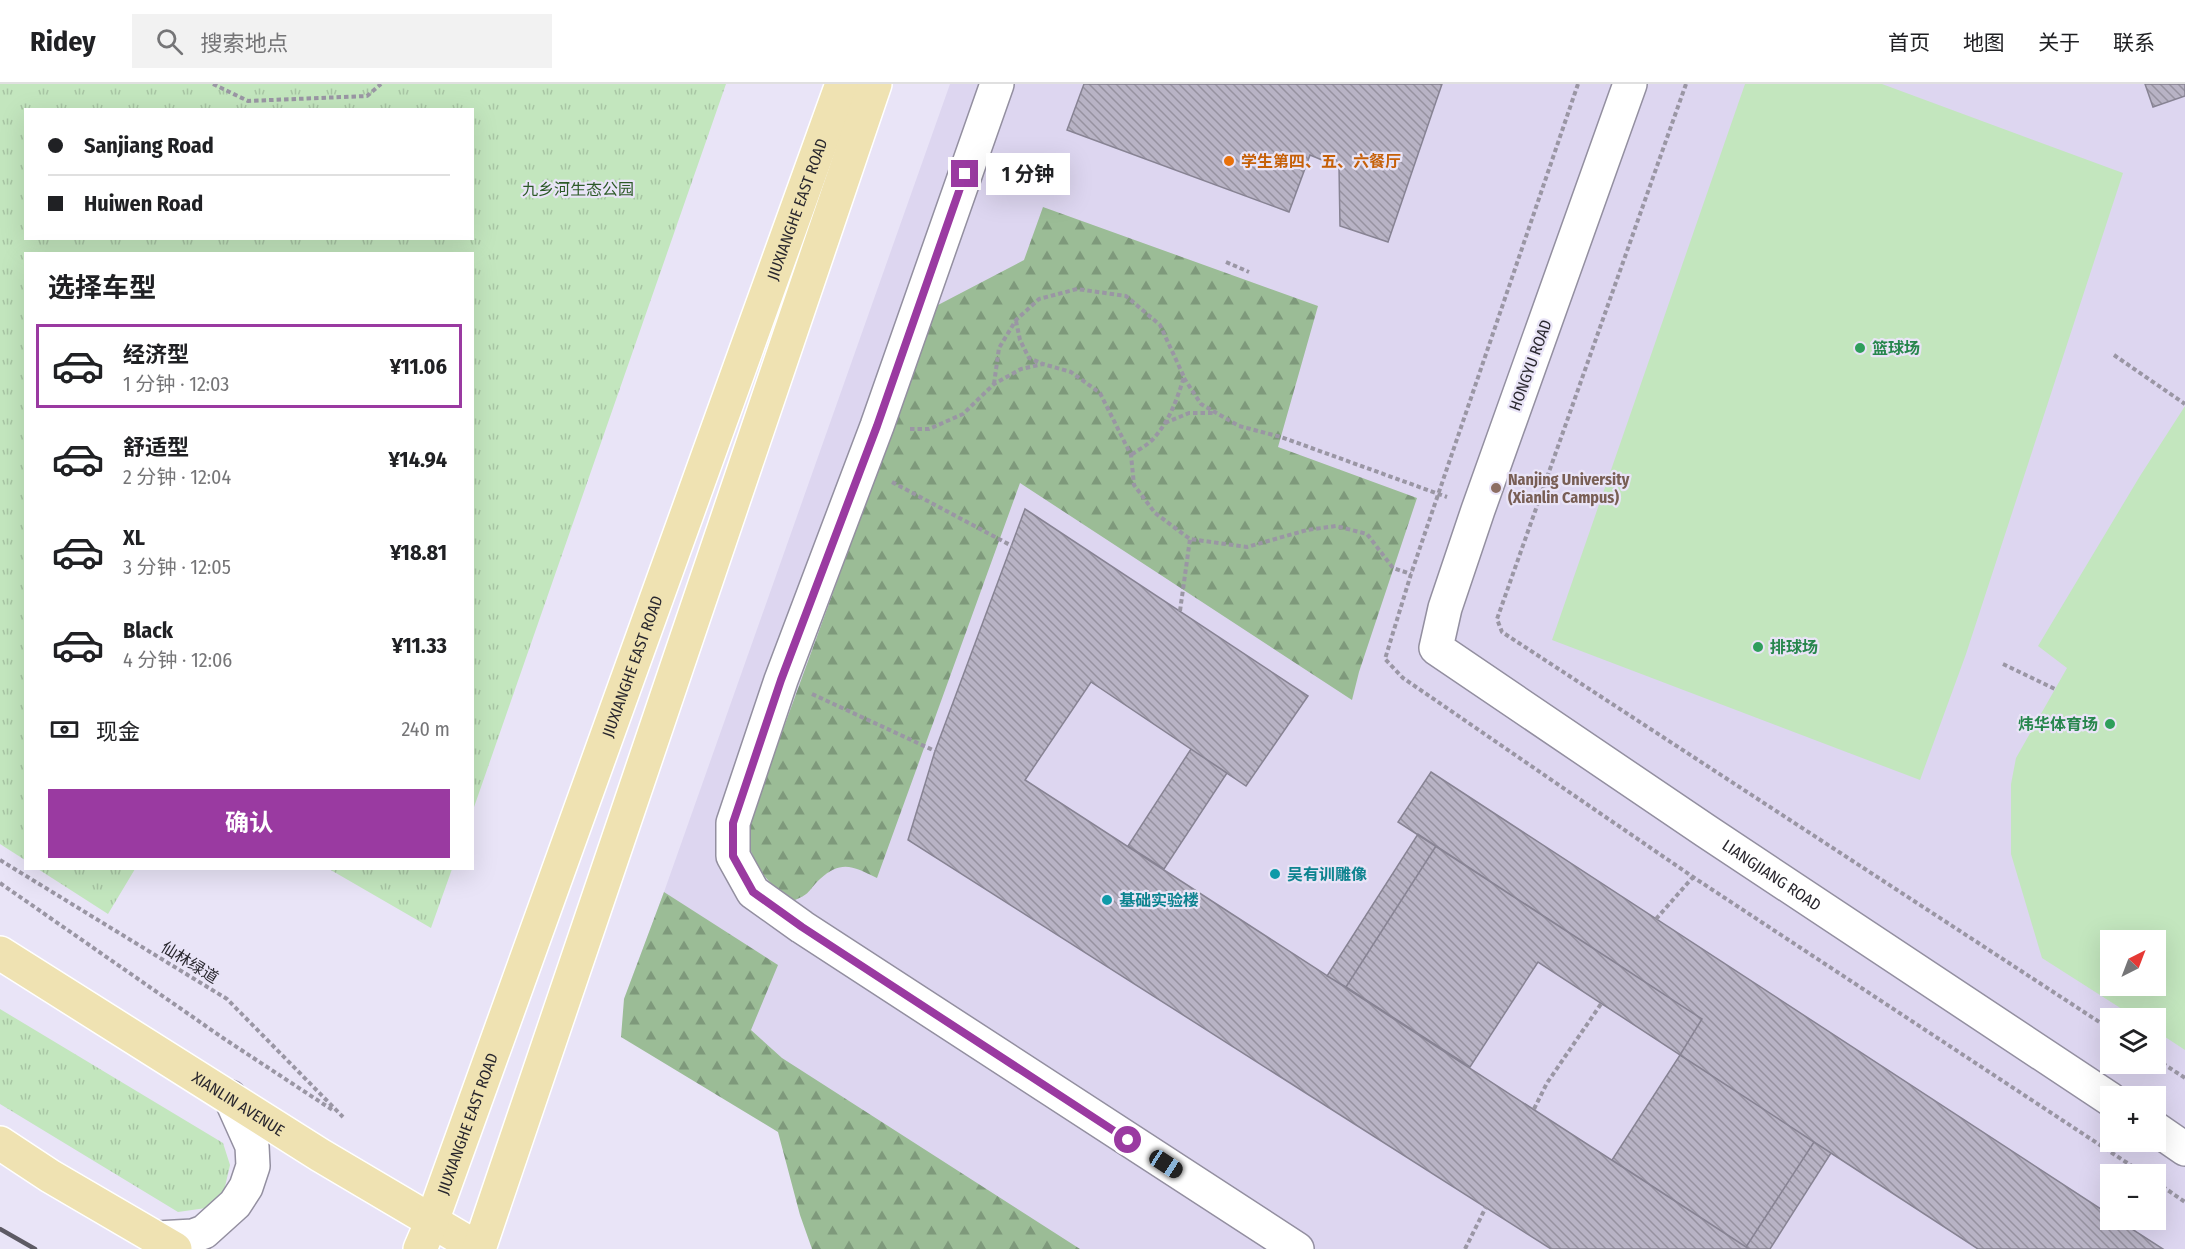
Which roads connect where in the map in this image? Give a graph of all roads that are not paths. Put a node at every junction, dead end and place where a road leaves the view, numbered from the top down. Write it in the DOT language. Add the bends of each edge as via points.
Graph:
graph roads {
  1 [pos="842,84"];
  2 [pos="875,84"];
  3 [pos="997,84"];
  4 [pos="1630,84"];
  5 [pos="1436,648"];
  6 [pos="0,953"];
  7 [pos="2100,1092"];
  8 [pos="230,1097"];
  9 [pos="2166,1136"];
  10 [pos="0,1143"];
  11 [pos="2185,1149"];
  12 [pos="426,1235"];
  13 [pos="166,1244"];
  14 [pos="479,1249"];
  15 [pos="1297,1249"];
  1 -- 12 [label="main road, JIUXIANGHE EAST ROAD"];
  2 -- 14 [label="main road, JIUXIANGHE EAST ROAD"];
  3 -- 15 [label="street" via="877,426 781,680 733,823 733,856 753,892 802,927"];
  4 -- 5 [label="street, HONGYU ROAD" via="1478,510 1445,608"];
  5 -- 7 [label="street, LIANGJIANG ROAD"];
  6 -- 8 [label="main road, XIANLIN AVENUE"];
  8 -- 12 [label="main road, XIANLIN AVENUE" via="320,1155"];
  8 -- 13 [label="street" via="252,1146 253,1166 246,1187 235,1204 204,1232"];
  9 -- 11 [label="street"];
  10 -- 13 [label="main road"];
  12 -- 14 [label="main road, XIANLIN AVENUE"];
}
